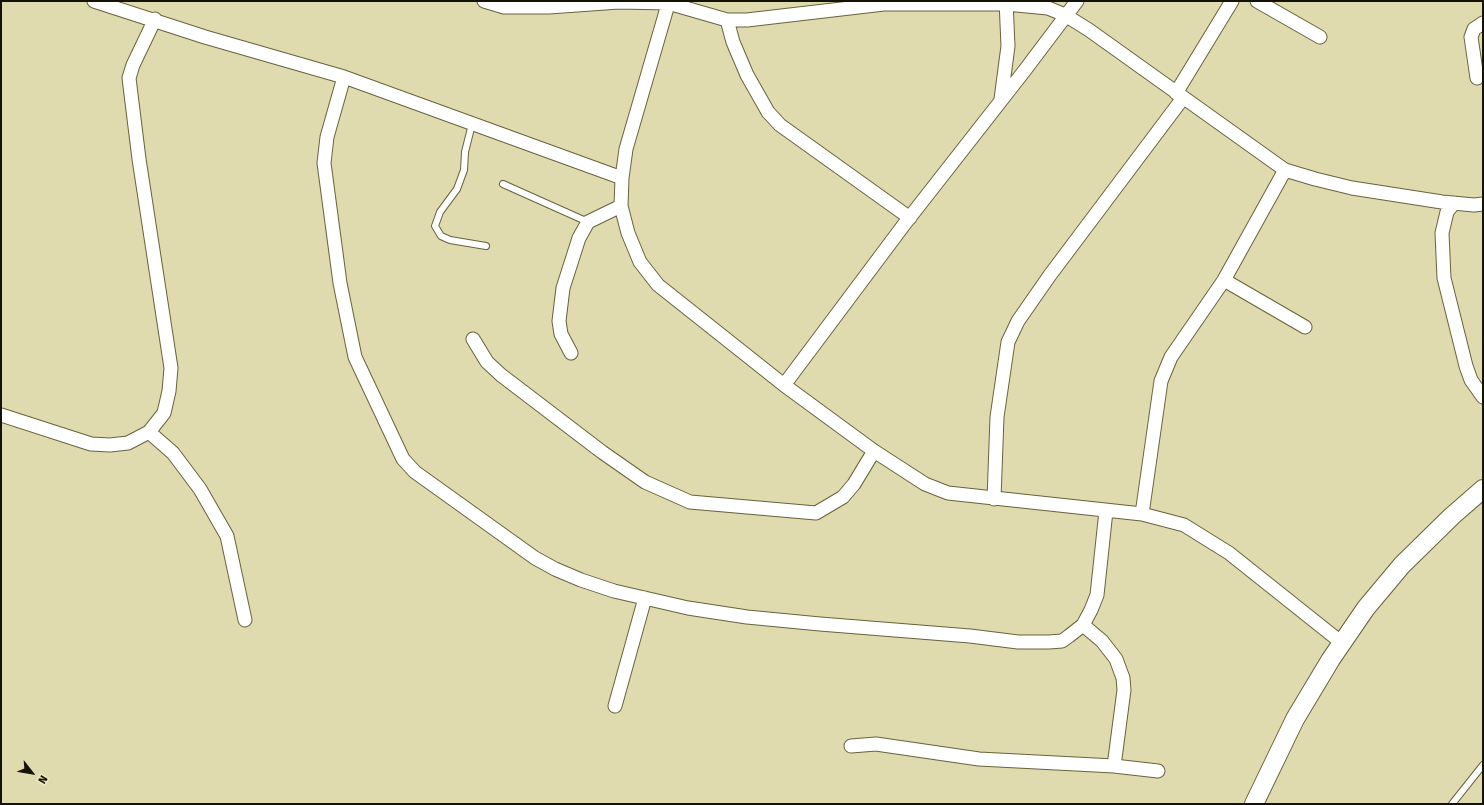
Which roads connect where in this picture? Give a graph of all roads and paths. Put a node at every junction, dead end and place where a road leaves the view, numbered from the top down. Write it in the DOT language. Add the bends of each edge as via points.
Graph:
graph roads {
  1 [pos="94,1"];
  2 [pos="484,1"];
  3 [pos="1077,1"];
  4 [pos="1232,1"];
  5 [pos="1258,1"];
  6 [pos="668,2"];
  7 [pos="1006,2"];
  8 [pos="1065,15"];
  9 [pos="155,19"];
  10 [pos="728,20"];
  11 [pos="1483,23"];
  12 [pos="1320,37"];
  13 [pos="344,77"];
  14 [pos="1477,78"];
  15 [pos="1179,95"];
  16 [pos="1001,100"];
  17 [pos="472,124"];
  18 [pos="1285,170"];
  19 [pos="622,178"];
  20 [pos="504,184"];
  21 [pos="1454,203"];
  22 [pos="1483,204"];
  23 [pos="621,206"];
  24 [pos="910,218"];
  25 [pos="588,222"];
  26 [pos="486,246"];
  27 [pos="1224,280"];
  28 [pos="1304,327"];
  29 [pos="473,339"];
  30 [pos="571,353"];
  31 [pos="784,385"];
  32 [pos="1483,396"];
  33 [pos="1,415"];
  34 [pos="149,432"];
  35 [pos="874,451"];
  36 [pos="1483,489"];
  37 [pos="994,499"];
  38 [pos="1106,511"];
  39 [pos="1142,514"];
  40 [pos="645,598"];
  41 [pos="245,620"];
  42 [pos="1083,624"];
  43 [pos="1342,643"];
  44 [pos="615,706"];
  45 [pos="851,746"];
  46 [pos="1483,765"];
  47 [pos="1114,766"];
  48 [pos="1158,771"];
  49 [pos="1254,804"];
  50 [pos="1452,804"];
  1 -- 9 [label="street"];
  2 -- 6 [label="street" via="504,7"];
  3 -- 8 [label="street"];
  4 -- 15 [label="street"];
  5 -- 12 [label="street"];
  6 -- 10 [label="street"];
  6 -- 19 [label="street" via="626,149"];
  7 -- 8 [label="street" via="1048,8"];
  7 -- 10 [label="street" via="884,4 748,20"];
  7 -- 16 [label="street" via="1008,46"];
  8 -- 15 [label="street"];
  8 -- 16 [label="street"];
  9 -- 13 [label="street"];
  9 -- 34 [label="street" via="129,78 171,368 164,413"];
  10 -- 24 [label="street" via="733,42 746,75 768,112 785,129"];
  11 -- 14 [label="street" via="1474,29 1471,37"];
  13 -- 17 [label="street"];
  13 -- 40 [label="street" via="327,138 324,163 340,283 355,357 403,459 414,472 535,558 581,580"];
  15 -- 18 [label="street"];
  15 -- 37 [label="street" via="1018,321 1008,342 997,417"];
  16 -- 24 [label="street"];
  17 -- 19 [label="street"];
  17 -- 26 [label="lane" via="465,152 464,170 457,189 440,212 435,226 441,236 450,240"];
  18 -- 21 [label="street" via="1352,188"];
  18 -- 27 [label="street"];
  19 -- 23 [label="street"];
  20 -- 25 [label="lane"];
  21 -- 22 [label="street"];
  21 -- 32 [label="street" via="1447,212 1442,233 1444,278 1466,366 1471,380"];
  23 -- 25 [label="street"];
  23 -- 31 [label="street" via="628,233 640,262 658,285"];
  24 -- 31 [label="street"];
  25 -- 30 [label="street" via="583,229 562,288 559,321 561,334"];
  27 -- 28 [label="street"];
  27 -- 39 [label="street" via="1171,357 1161,381"];
  29 -- 35 [label="street" via="487,362 501,375 602,452 645,482 690,502 816,513 843,497"];
  31 -- 35 [label="street"];
  33 -- 34 [label="street" via="91,444 128,444"];
  34 -- 41 [label="street" via="173,453 200,489 227,536"];
  35 -- 37 [label="street" via="935,489"];
  36 -- 43 [label="street" via="1402,565 1366,608"];
  37 -- 38 [label="street"];
  38 -- 39 [label="street"];
  38 -- 42 [label="street" via="1097,595"];
  39 -- 43 [label="street" via="1184,525 1229,553"];
  40 -- 42 [label="street" via="688,608 746,616 1018,642 1062,641"];
  40 -- 44 [label="street"];
  42 -- 47 [label="street" via="1102,641 1116,659 1123,678 1124,690"];
  43 -- 49 [label="street" via="1294,719"];
  45 -- 47 [label="street" via="895,746 979,759"];
  46 -- 50 [label="lane"];
  47 -- 48 [label="street"];
}
